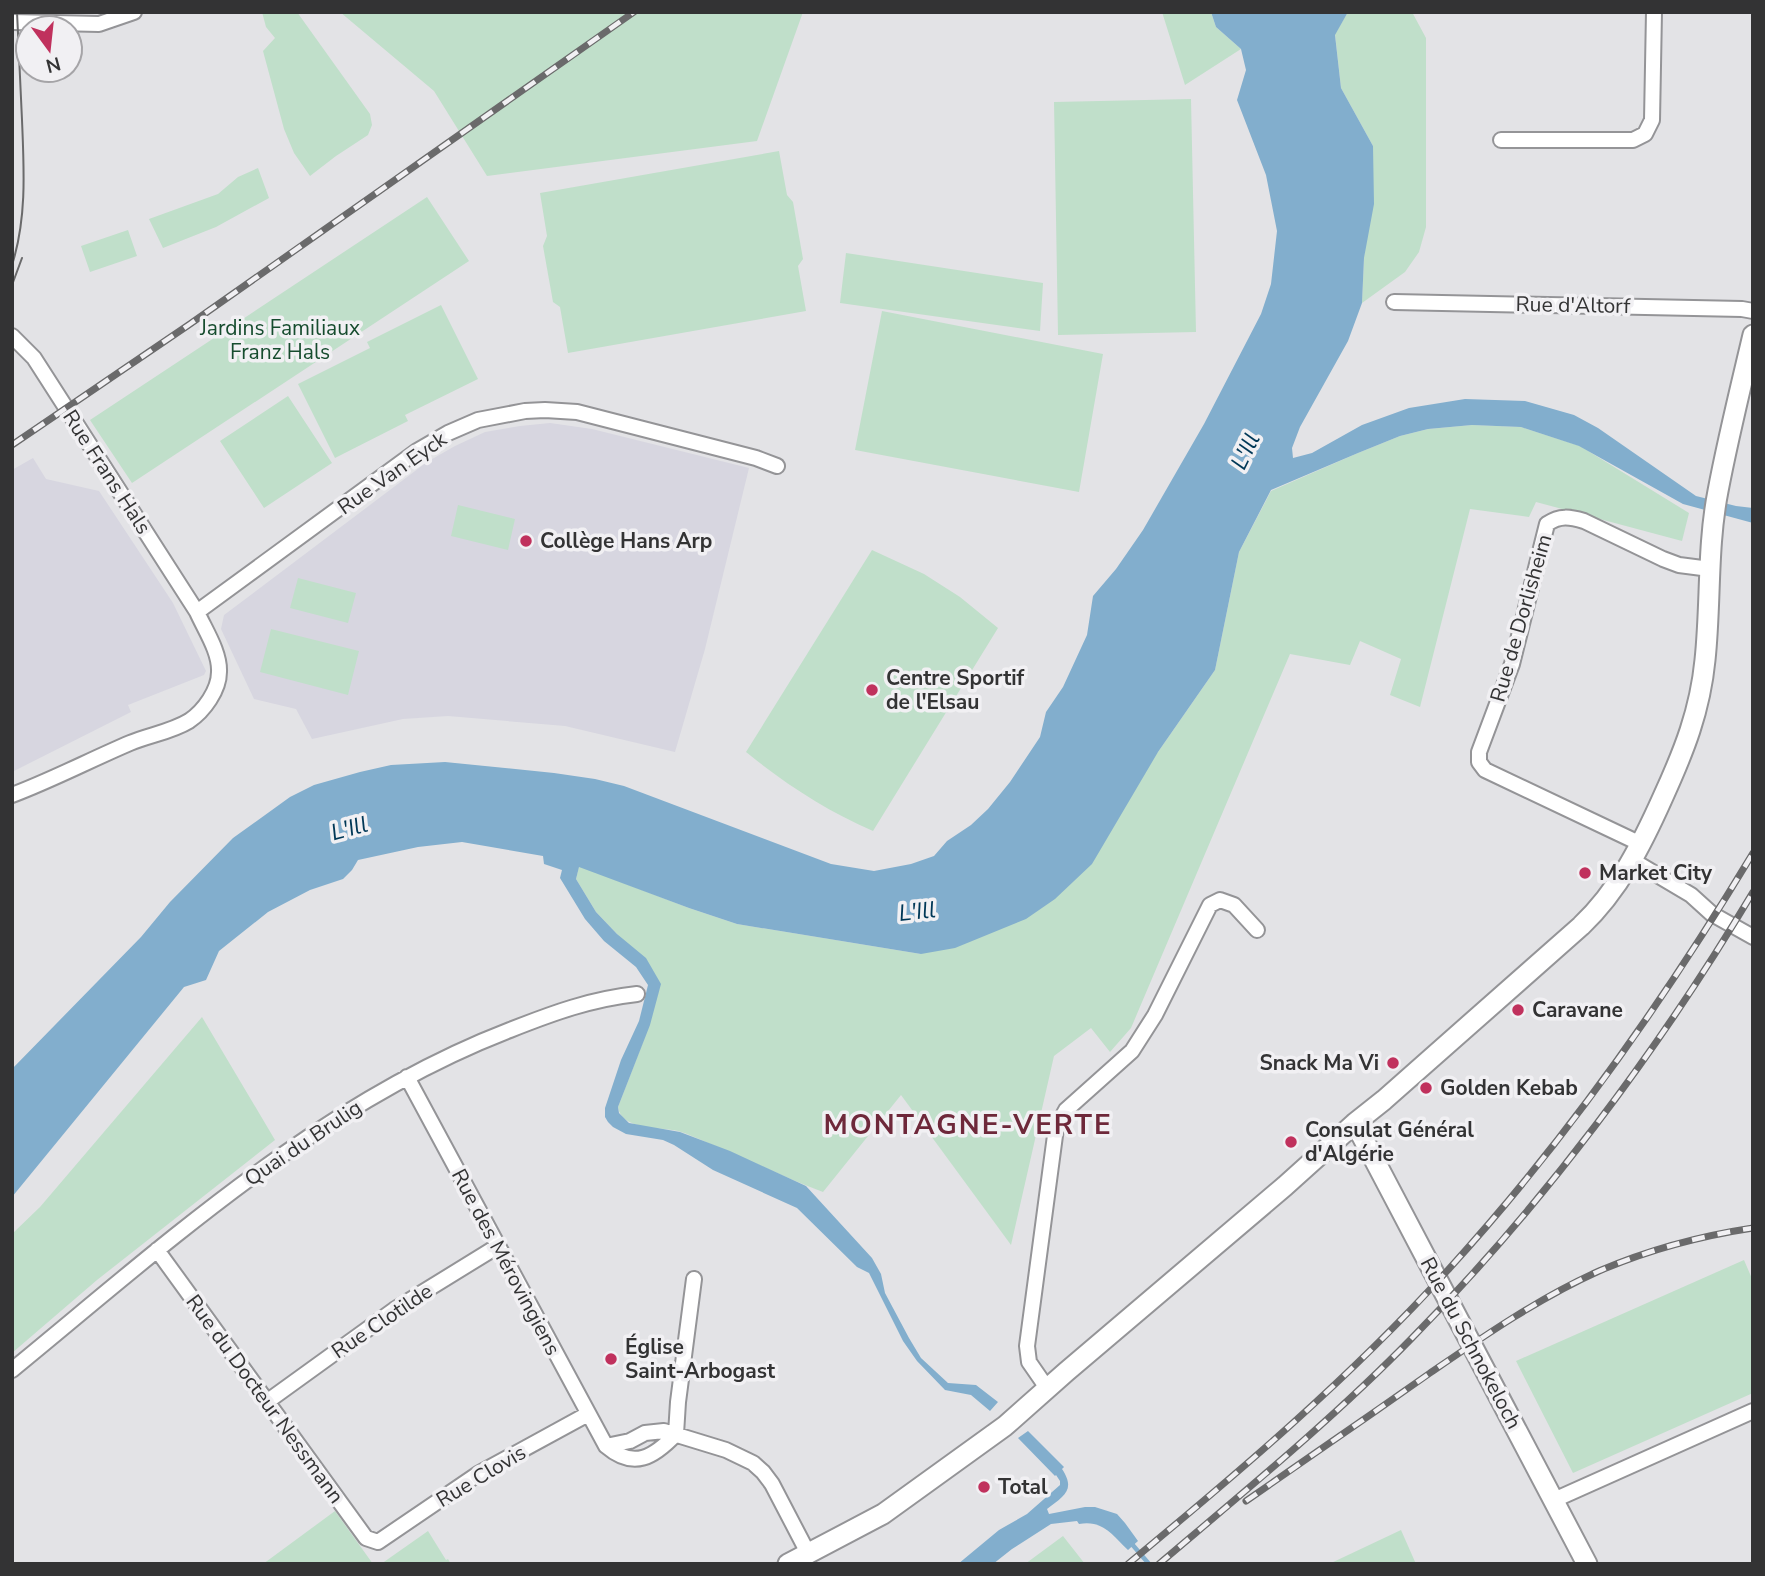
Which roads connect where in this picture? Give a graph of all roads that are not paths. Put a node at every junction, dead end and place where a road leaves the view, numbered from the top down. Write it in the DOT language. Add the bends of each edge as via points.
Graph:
graph roads {
  1 [pos="134,12"];
  2 [pos="1654,12"];
  3 [pos="12,22"];
  4 [pos="1501,140"];
  5 [pos="1394,302"];
  6 [pos="1753,311"];
  7 [pos="1753,335"];
  8 [pos="12,336"];
  9 [pos="1748,375"];
  10 [pos="777,466"];
  11 [pos="1710,569"];
  12 [pos="197,612"];
  13 [pos="12,795"];
  14 [pos="1637,852"];
  15 [pos="1257,930"];
  16 [pos="1753,936"];
  17 [pos="637,994"];
  18 [pos="407,1077"];
  19 [pos="1355,1123"];
  20 [pos="498,1246"];
  21 [pos="157,1250"];
  22 [pos="695,1279"];
  23 [pos="12,1370"];
  24 [pos="1047,1388"];
  25 [pos="268,1401"];
  26 [pos="1753,1411"];
  27 [pos="588,1414"];
  28 [pos="676,1434"];
  29 [pos="606,1446"];
  30 [pos="1554,1500"];
  31 [pos="378,1542"];
  32 [pos="808,1553"];
  33 [pos="788,1564"];
  34 [pos="1587,1564"];
  1 -- 3 [label="street" via="99,24"];
  2 -- 4 [label="street" via="1652,120 1646,134 1633,140"];
  5 -- 6 [label="street, Rue d'Altorf"];
  7 -- 9 [label="main road"];
  8 -- 12 [label="street, Rue Frans Hals" via="34,358"];
  9 -- 11 [label="main road" via="1718,491"];
  10 -- 12 [label="street, Rue Van Eyck" via="577,412 525,411 478,420 417,452"];
  11 -- 14 [label="main road" via="1700,698 1681,758"];
  11 -- 14 [label="street, Rue de Dorlisheim" via="1662,559 1584,521 1564,517 1547,524 1512,664 1479,752 1485,770"];
  12 -- 13 [label="street, Rue Frans Hals" via="220,674 191,720"];
  14 -- 16 [label="street" via="1712,914"];
  14 -- 19 [label="main road" via="1595,914"];
  15 -- 24 [label="street" via="1234,905 1220,900 1210,905 1132,1051 1066,1110 1056,1128 1027,1346 1029,1362"];
  17 -- 18 [label="street, Quai du Brulig" via="558,1011 446,1056"];
  18 -- 20 [label="street, Rue des Mérovingiens"];
  18 -- 21 [label="street, Quai du Brulig" via="295,1144"];
  19 -- 24 [label="main road"];
  19 -- 30 [label="main road, Rue du Schnokeloch"];
  20 -- 25 [label="street, Rue Clotilde" via="394,1310"];
  20 -- 27 [label="street, Rue des Mérovingiens"];
  21 -- 23 [label="street, Quai du Brulig"];
  21 -- 25 [label="street, Rue du Docteur Nessmann"];
  22 -- 28 [label="street"];
  24 -- 32 [label="main road" via="1021,1414 883,1514"];
  25 -- 31 [label="street, Rue du Docteur Nessmann" via="366,1538"];
  26 -- 30 [label="street"];
  27 -- 29 [label="street, Rue des Mérovingiens"];
  27 -- 31 [label="street, Rue Clovis" via="478,1474"];
  28 -- 29 [label="street" via="655,1431"];
  28 -- 29 [label="street" via="644,1457 621,1457"];
  28 -- 32 [label="street" via="726,1450 763,1472"];
  30 -- 34 [label="main road, Rue du Schnokeloch"];
  32 -- 33 [label="main road"];
}
